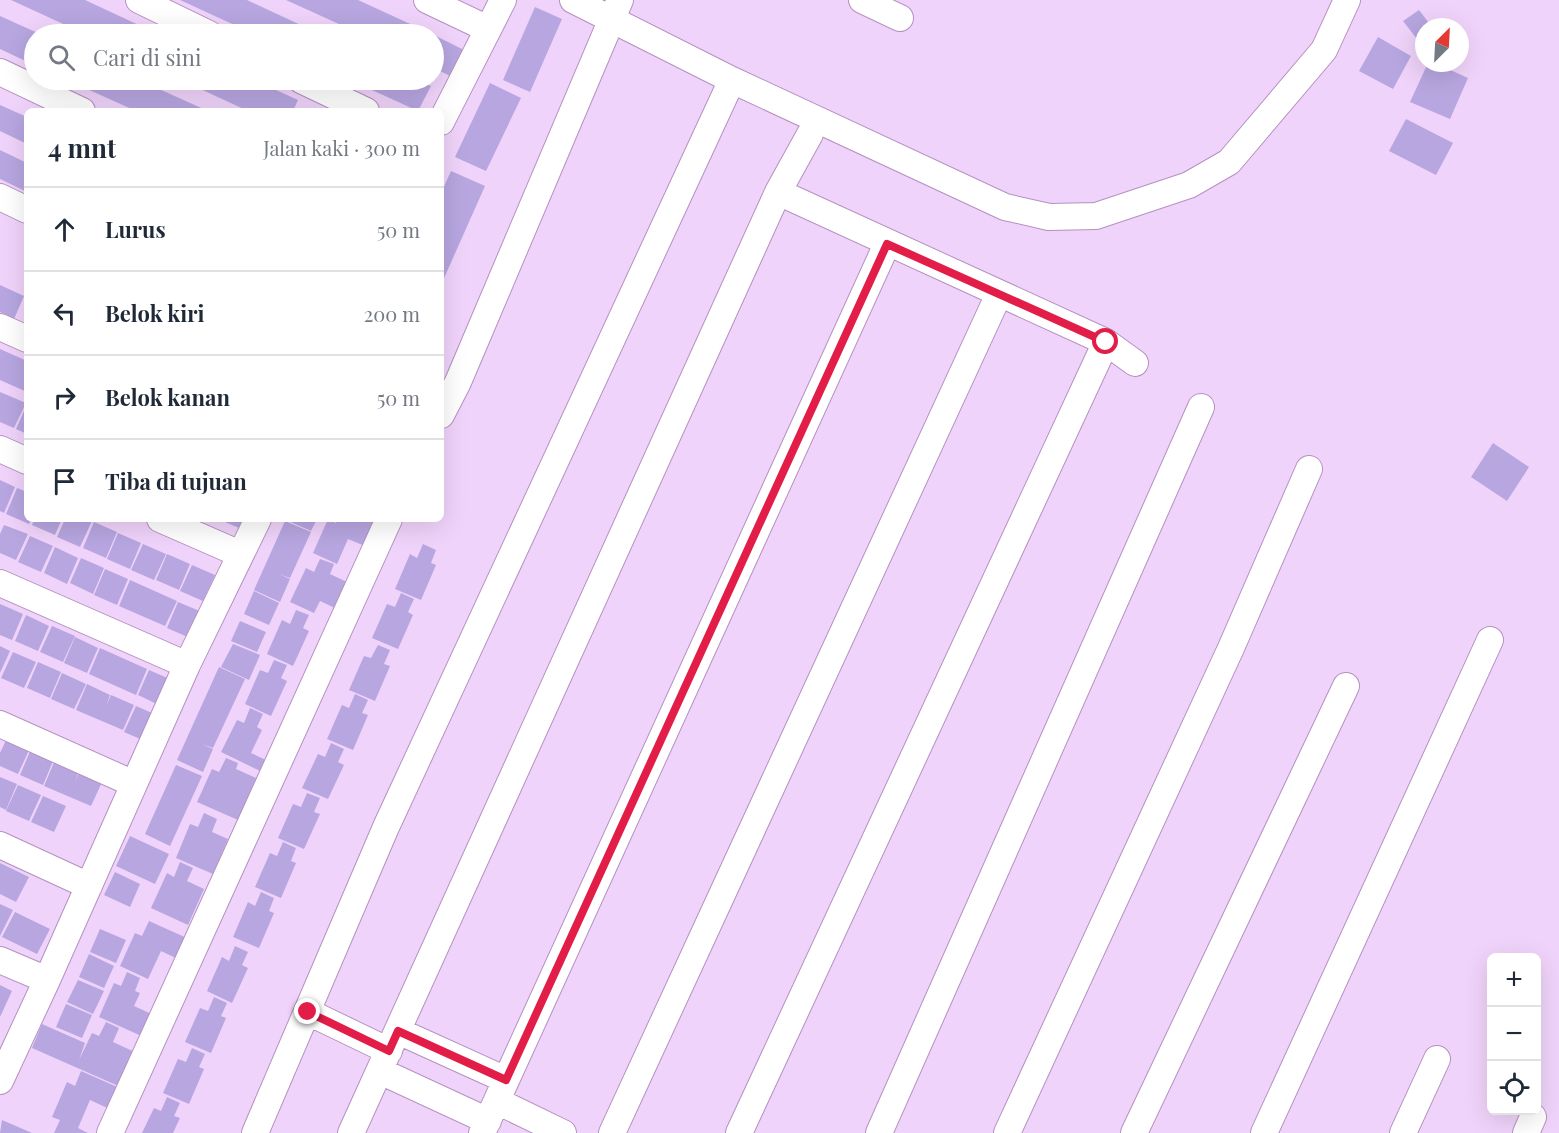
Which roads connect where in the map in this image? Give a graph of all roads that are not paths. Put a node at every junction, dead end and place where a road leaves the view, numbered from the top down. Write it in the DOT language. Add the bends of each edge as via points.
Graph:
graph roads {
  1 [pos="139,0"];
  2 [pos="427,0"];
  3 [pos="503,0"];
  4 [pos="573,0"];
  5 [pos="862,0"];
  6 [pos="1347,0"];
  7 [pos="615,11"];
  8 [pos="900,18"];
  9 [pos="188,24"];
  10 [pos="488,29"];
  11 [pos="0,72"];
  12 [pos="732,80"];
  13 [pos="24,83"];
  14 [pos="38,90"];
  15 [pos="322,90"];
  16 [pos="76,108"];
  17 [pos="360,108"];
  18 [pos="444,116"];
  19 [pos="810,134"];
  20 [pos="778,192"];
  21 [pos="0,197"];
  22 [pos="24,209"];
  23 [pos="887,244"];
  24 [pos="999,294"];
  25 [pos="0,327"];
  26 [pos="24,338"];
  27 [pos="1106,342"];
  28 [pos="1135,363"];
  29 [pos="1201,407"];
  30 [pos="444,409"];
  31 [pos="0,449"];
  32 [pos="24,460"];
  33 [pos="1309,469"];
  34 [pos="167,522"];
  35 [pos="256,522"];
  36 [pos="388,522"];
  37 [pos="240,554"];
  38 [pos="0,584"];
  39 [pos="1490,640"];
  40 [pos="187,665"];
  41 [pos="1346,686"];
  42 [pos="0,724"];
  43 [pos="134,784"];
  44 [pos="0,845"];
  45 [pos="89,886"];
  46 [pos="0,960"];
  47 [pos="47,981"];
  48 [pos="308,1012"];
  49 [pos="389,1051"];
  50 [pos="1437,1059"];
  51 [pos="0,1081"];
  52 [pos="493,1109"];
  53 [pos="110,1133"];
  54 [pos="255,1133"];
  55 [pos="351,1133"];
  56 [pos="563,1133"];
  57 [pos="612,1133"];
  58 [pos="740,1133"];
  59 [pos="879,1133"];
  60 [pos="1007,1133"];
  61 [pos="1134,1133"];
  62 [pos="1264,1133"];
  63 [pos="1403,1133"];
  1 -- 9 [label="street"];
  2 -- 10 [label="street"];
  3 -- 10 [label="street"];
  4 -- 7 [label="street"];
  5 -- 8 [label="street"];
  6 -- 12 [label="street" via="1324,50 1229,162 1189,185 1096,216 1049,217 1005,207"];
  7 -- 12 [label="street"];
  7 -- 30 [label="street"];
  10 -- 18 [label="street"];
  11 -- 13 [label="street"];
  12 -- 48 [label="street" via="386,827"];
  14 -- 16 [label="street"];
  15 -- 17 [label="street"];
  19 -- 20 [label="street"];
  20 -- 23 [label="street"];
  20 -- 49 [label="street"];
  21 -- 22 [label="street"];
  23 -- 24 [label="street"];
  23 -- 52 [label="street"];
  24 -- 27 [label="street"];
  24 -- 57 [label="street"];
  25 -- 26 [label="street"];
  27 -- 28 [label="street"];
  27 -- 58 [label="street"];
  29 -- 59 [label="street"];
  31 -- 32 [label="street"];
  33 -- 60 [label="street" via="1231,648"];
  34 -- 37 [label="street"];
  35 -- 37 [label="street"];
  36 -- 53 [label="street"];
  37 -- 40 [label="street"];
  38 -- 40 [label="street"];
  39 -- 62 [label="street"];
  40 -- 43 [label="street"];
  41 -- 61 [label="street"];
  42 -- 43 [label="street"];
  43 -- 45 [label="street"];
  44 -- 45 [label="street"];
  45 -- 47 [label="street"];
  46 -- 47 [label="street"];
  47 -- 51 [label="street"];
  48 -- 49 [label="street"];
  48 -- 54 [label="street"];
  49 -- 52 [label="street"];
  49 -- 52 [label="street"];
  49 -- 55 [label="street"];
  50 -- 63 [label="street"];
  52 -- 56 [label="street"];
}
